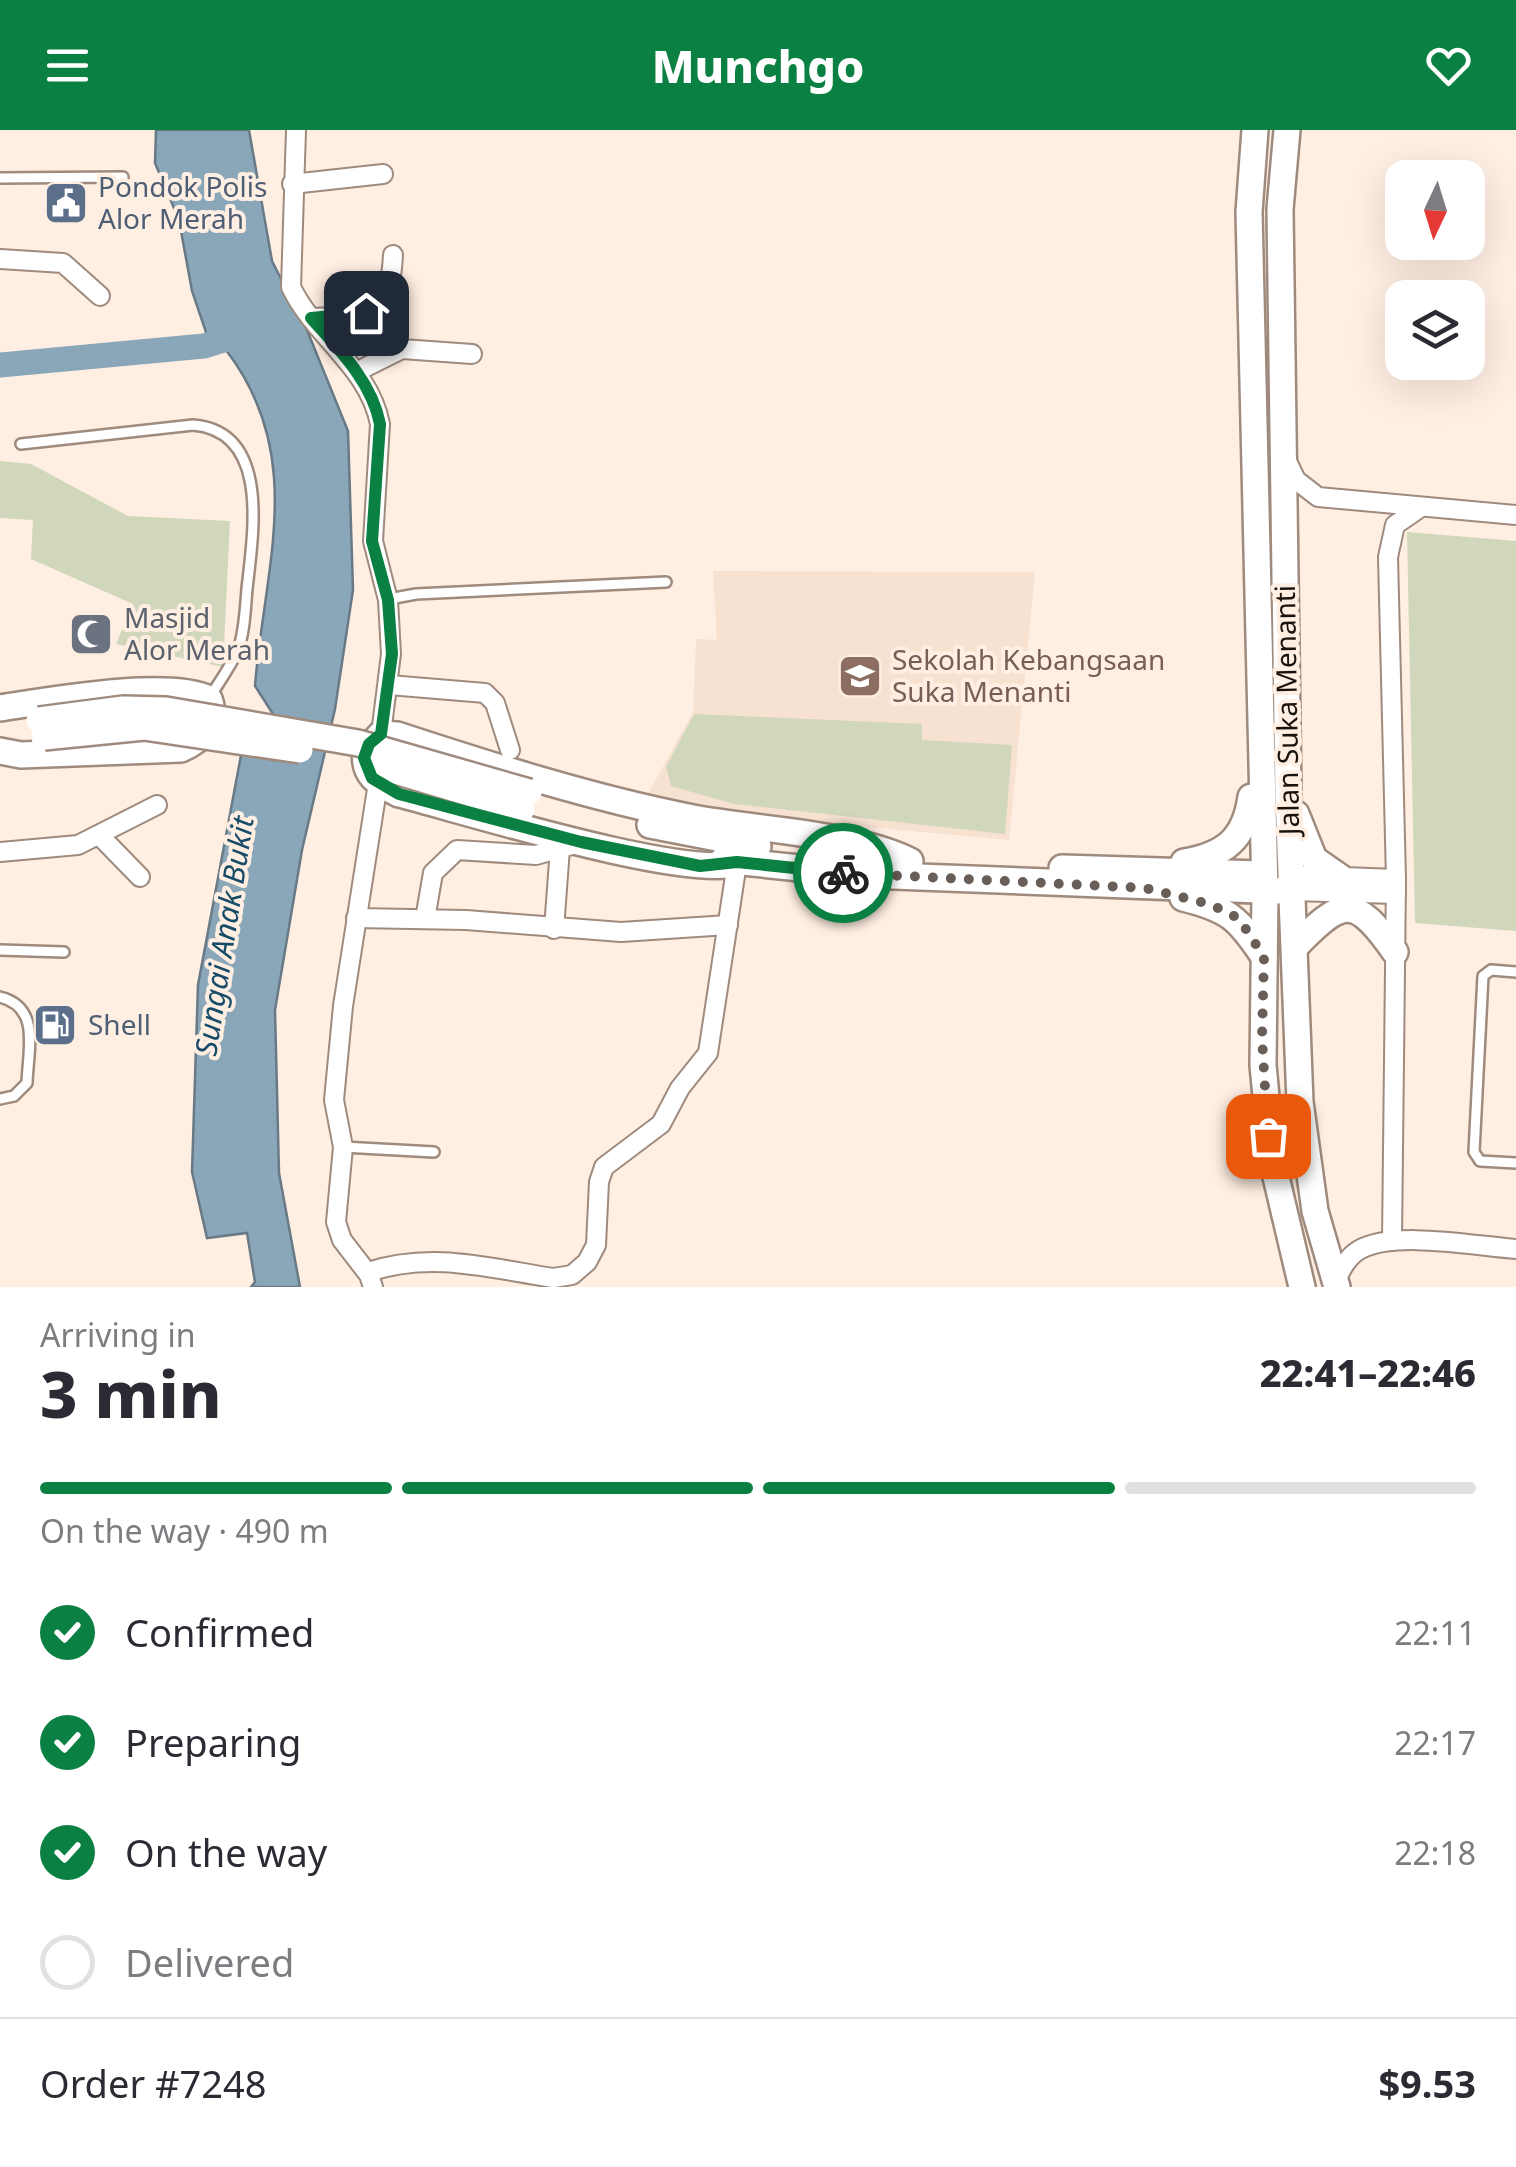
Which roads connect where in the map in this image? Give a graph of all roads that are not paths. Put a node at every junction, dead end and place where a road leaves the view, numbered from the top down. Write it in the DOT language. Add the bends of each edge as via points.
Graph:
graph roads {
  1 [pos="296,130"];
  2 [pos="1255,130"];
  3 [pos="1287,130"];
  4 [pos="383,174"];
  5 [pos="0,178"];
  6 [pos="123,178"];
  7 [pos="292,184"];
  8 [pos="393,255"];
  9 [pos="0,259"];
  10 [pos="100,296"];
  11 [pos="311,318"];
  12 [pos="472,354"];
  13 [pos="356,372"];
  14 [pos="20,444"];
  15 [pos="1284,454"];
  16 [pos="1421,507"];
  17 [pos="1516,514"];
  18 [pos="666,582"];
  19 [pos="388,600"];
  20 [pos="389,685"];
  21 [pos="209,699"];
  22 [pos="0,708"];
  23 [pos="0,718"];
  24 [pos="41,729"];
  25 [pos="381,734"];
  26 [pos="0,738"];
  27 [pos="1259,746"];
  28 [pos="510,750"];
  29 [pos="0,751"];
  30 [pos="378,783"];
  31 [pos="1288,796"];
  32 [pos="525,800"];
  33 [pos="157,806"];
  34 [pos="100,836"];
  35 [pos="570,845"];
  36 [pos="0,852"];
  37 [pos="910,861"];
  38 [pos="737,862"];
  39 [pos="140,878"];
  40 [pos="1145,879"];
  41 [pos="1264,882"];
  42 [pos="1292,883"];
  43 [pos="1345,885"];
  44 [pos="1396,886"];
  45 [pos="1371,916"];
  46 [pos="356,918"];
  47 [pos="425,919"];
  48 [pos="728,925"];
  49 [pos="554,929"];
  50 [pos="1294,947"];
  51 [pos="0,950"];
  52 [pos="64,952"];
  53 [pos="1396,952"];
  54 [pos="1264,957"];
  55 [pos="1516,972"];
  56 [pos="0,997"];
  57 [pos="0,1099"];
  58 [pos="343,1147"];
  59 [pos="434,1152"];
  60 [pos="1516,1163"];
  61 [pos="1392,1241"];
  62 [pos="1516,1249"];
  63 [pos="370,1280"];
  64 [pos="1336,1284"];
  65 [pos="1302,1287"];
  1 -- 7 [label="street"];
  2 -- 27 [label="street, Jalan Suka Menanti" via="1249,212"];
  3 -- 15 [label="street, Jalan Suka Menanti" via="1280,209"];
  4 -- 7 [label="street"];
  5 -- 6 [label="lane"];
  7 -- 11 [label="street" via="289,274"];
  8 -- 11 [label="street" via="389,293 375,309"];
  9 -- 10 [label="street" via="63,262"];
  11 -- 13 [label="street"];
  12 -- 13 [label="street" via="402,349"];
  13 -- 19 [label="street" via="380,424 372,541"];
  14 -- 21 [label="lane" via="193,425 217,429 234,442 251,484 254,528 240,644"];
  15 -- 16 [label="street" via="1296,480 1318,497"];
  15 -- 31 [label="street, Jalan Suka Menanti"];
  16 -- 17 [label="street"];
  16 -- 44 [label="street" via="1395,525 1388,557"];
  18 -- 19 [label="lane"];
  19 -- 20 [label="street"];
  20 -- 25 [label="street"];
  20 -- 28 [label="street" via="485,692"];
  21 -- 22 [label="street" via="144,692"];
  21 -- 29 [label="street" via="209,725 181,749"];
  23 -- 24 [label="street"];
  24 -- 26 [label="street"];
  24 -- 32 [label="street, bridge" via="184,731 356,760"];
  25 -- 30 [label="street" via="364,758"];
  25 -- 37 [label="street" via="620,801 762,832 872,846"];
  27 -- 40 [label="street" via="1242,834 1211,858"];
  27 -- 41 [label="street, Jalan Suka Menanti"];
  30 -- 35 [label="street"];
  30 -- 46 [label="street"];
  31 -- 42 [label="street, Jalan Suka Menanti"];
  31 -- 43 [label="street" via="1314,859"];
  32 -- 37 [label="street" via="722,841"];
  32 -- 38 [label="street" via="650,844"];
  33 -- 34 [label="street"];
  34 -- 36 [label="street" via="63,848"];
  34 -- 39 [label="street"];
  35 -- 38 [label="street" via="700,866"];
  35 -- 47 [label="street" via="536,854 450,854 433,873"];
  35 -- 49 [label="street"];
  37 -- 40 [label="street"];
  38 -- 40 [label="street" via="867,875"];
  38 -- 48 [label="street"];
  40 -- 41 [label="street"];
  40 -- 54 [label="street" via="1231,914"];
  41 -- 42 [label="street"];
  41 -- 54 [label="street, Jalan Suka Menanti"];
  42 -- 43 [label="street"];
  42 -- 50 [label="street, Jalan Suka Menanti"];
  43 -- 44 [label="street"];
  43 -- 45 [label="street"];
  44 -- 53 [label="street"];
  45 -- 50 [label="street" via="1348,909 1334,913"];
  45 -- 53 [label="street"];
  46 -- 47 [label="street"];
  46 -- 58 [label="street" via="334,1100"];
  47 -- 49 [label="street"];
  48 -- 49 [label="street"];
  48 -- 63 [label="street" via="708,1053 661,1124 604,1167 596,1245 587,1262 553,1278 436,1260 396,1263"];
  50 -- 64 [label="street, Jalan Suka Menanti" via="1306,1162"];
  51 -- 52 [label="lane"];
  53 -- 61 [label="street"];
  54 -- 65 [label="street, Jalan Suka Menanti" via="1265,1111"];
  55 -- 60 [label="lane" via="1483,976 1474,1152 1480,1160"];
  56 -- 57 [label="lane" via="22,1007 30,1022 27,1083"];
  58 -- 59 [label="lane"];
  58 -- 63 [label="street" via="336,1222"];
  61 -- 62 [label="street"];
  61 -- 64 [label="street" via="1350,1256"];
}
